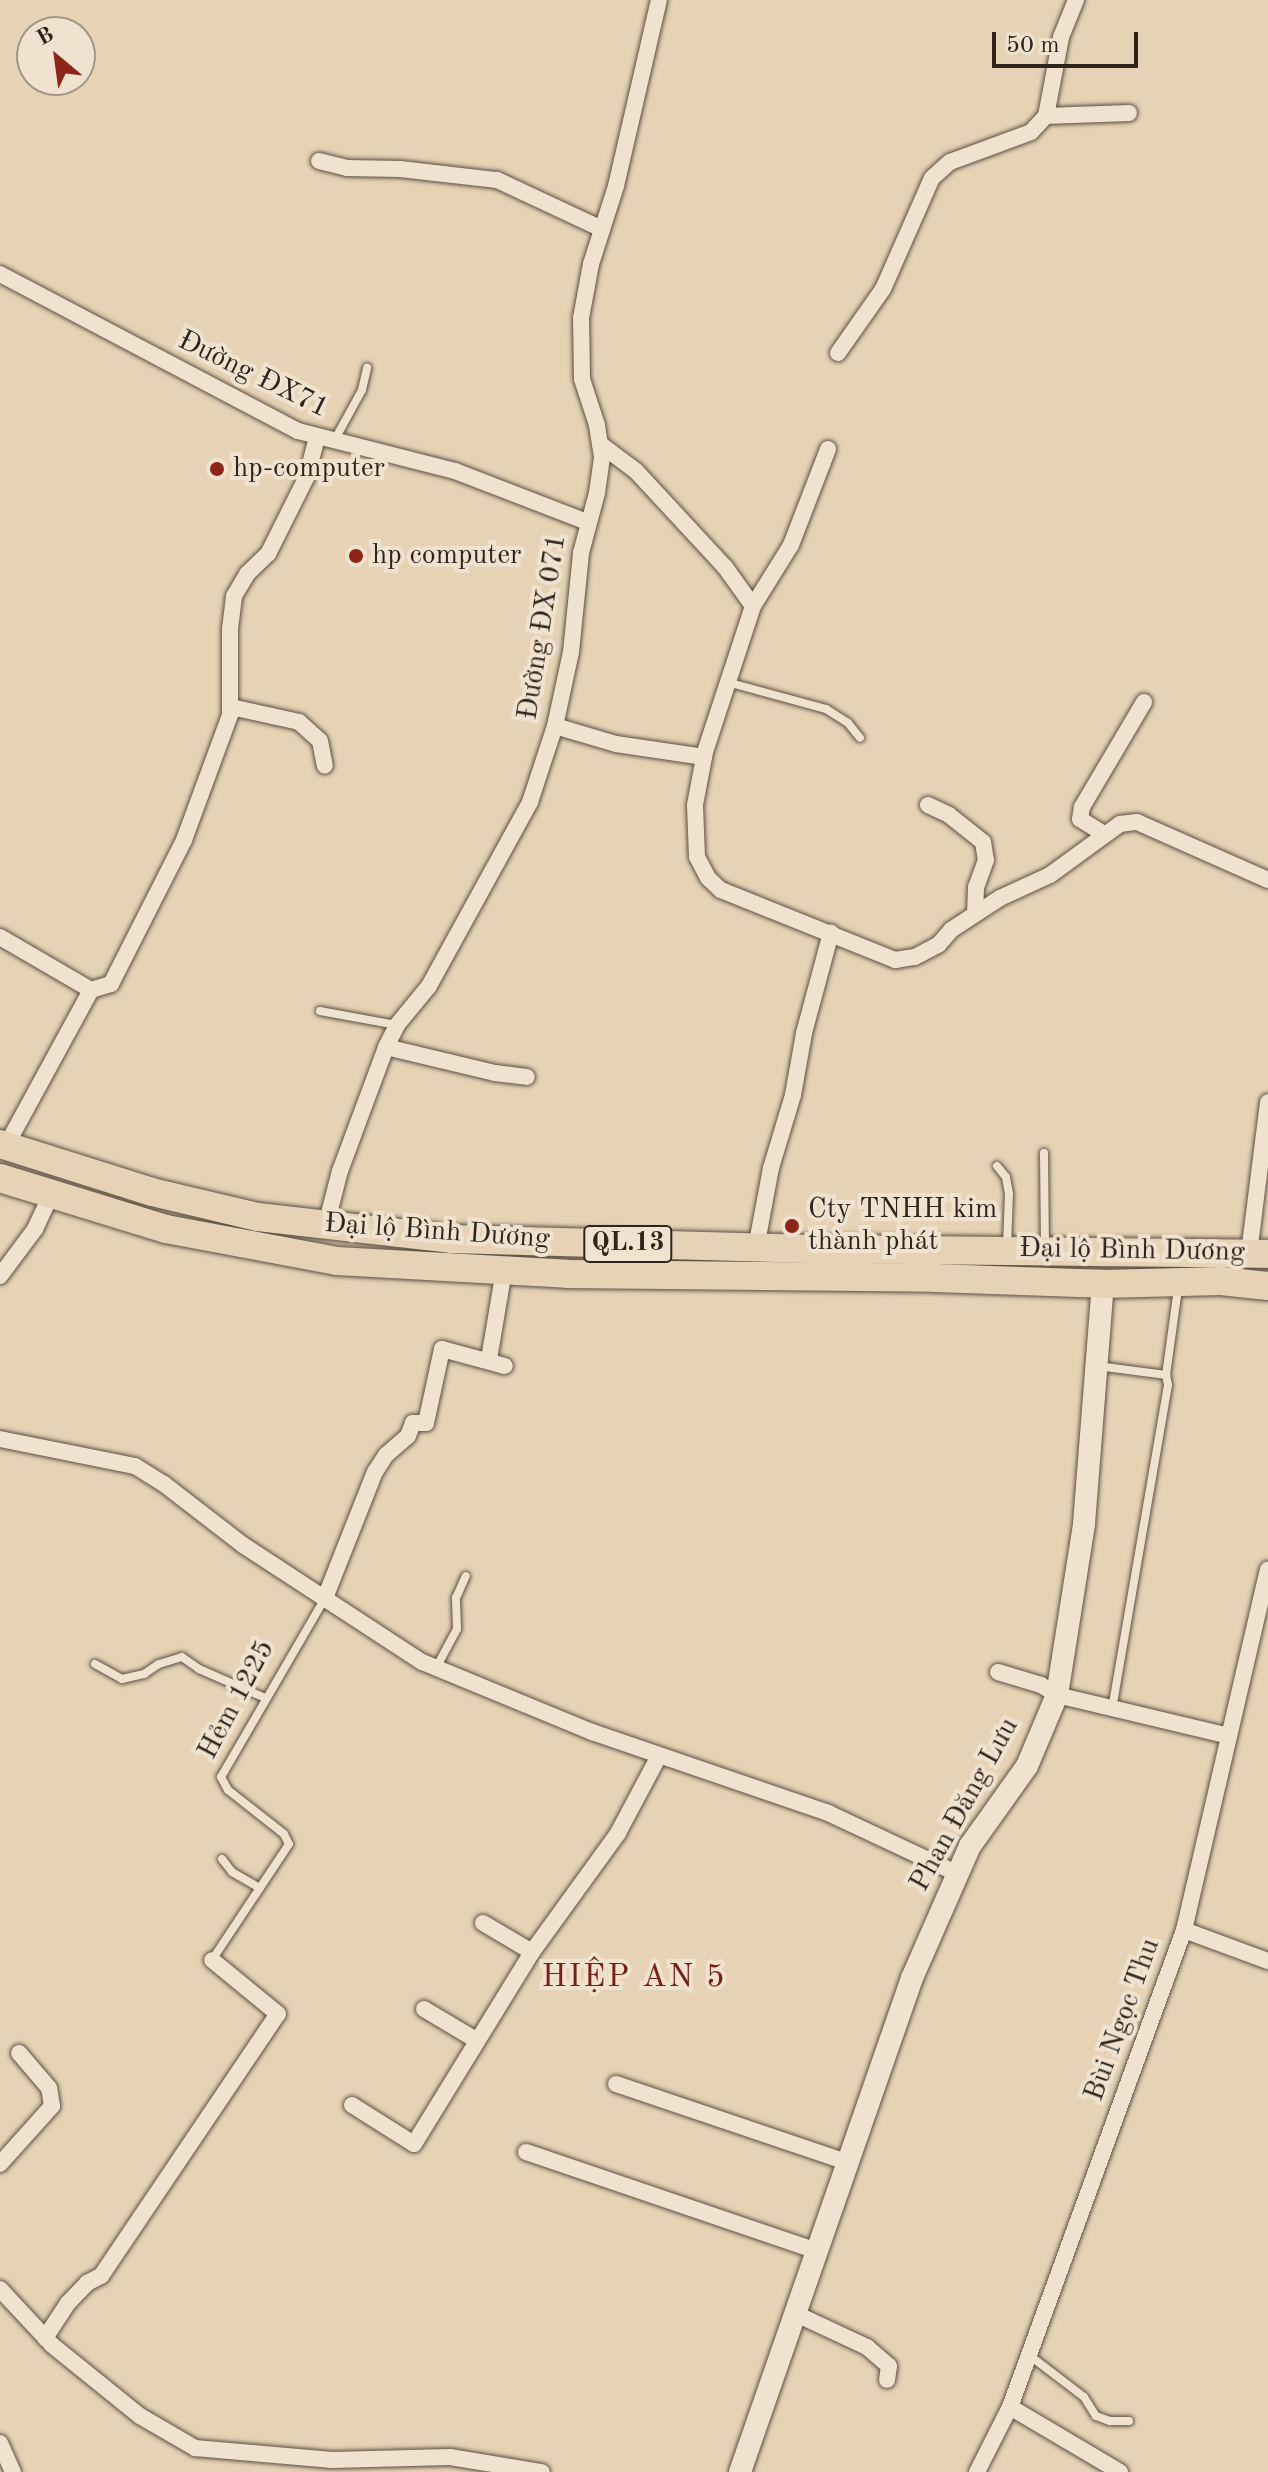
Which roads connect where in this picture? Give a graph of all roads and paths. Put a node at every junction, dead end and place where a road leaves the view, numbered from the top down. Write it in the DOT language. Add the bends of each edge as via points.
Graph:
graph roads {
  1 [pos="659,0"];
  2 [pos="1076,0"];
  3 [pos="1129,113"];
  4 [pos="1046,116"];
  5 [pos="319,161"];
  6 [pos="602,229"];
  7 [pos="0,274"];
  8 [pos="838,353"];
  9 [pos="367,368"];
  10 [pos="325,439"];
  11 [pos="600,444"];
  12 [pos="828,449"];
  13 [pos="587,522"];
  14 [pos="753,606"];
  15 [pos="727,682"];
  16 [pos="1144,702"];
  17 [pos="231,707"];
  18 [pos="555,726"];
  19 [pos="860,738"];
  20 [pos="704,757"];
  21 [pos="325,766"];
  22 [pos="928,805"];
  23 [pos="1104,834"];
  24 [pos="1268,880"];
  25 [pos="975,914"];
  26 [pos="831,933"];
  27 [pos="0,937"];
  28 [pos="91,990"];
  29 [pos="320,1011"];
  30 [pos="397,1025"];
  31 [pos="386,1047"];
  32 [pos="527,1077"];
  33 [pos="1268,1102"];
  34 [pos="3,1145"];
  35 [pos="1044,1153"];
  36 [pos="997,1166"];
  37 [pos="0,1178"];
  38 [pos="52,1193"];
  39 [pos="326,1225"];
  40 [pos="756,1248"];
  41 [pos="1007,1249"];
  42 [pos="1045,1249"];
  43 [pos="1259,1253"];
  44 [pos="504,1270"];
  45 [pos="0,1276"];
  46 [pos="1179,1282"];
  47 [pos="1103,1284"];
  48 [pos="1268,1286"];
  49 [pos="489,1359"];
  50 [pos="1096,1365"];
  51 [pos="505,1366"];
  52 [pos="1166,1375"];
  53 [pos="0,1439"];
  54 [pos="1268,1571"];
  55 [pos="466,1576"];
  56 [pos="325,1598"];
  57 [pos="95,1664"];
  58 [pos="436,1668"];
  59 [pos="998,1672"];
  60 [pos="1057,1695"];
  61 [pos="265,1698"];
  62 [pos="1112,1708"];
  63 [pos="1229,1736"];
  64 [pos="659,1756"];
  65 [pos="222,1859"];
  66 [pos="956,1873"];
  67 [pos="260,1888"];
  68 [pos="483,1923"];
  69 [pos="1184,1930"];
  70 [pos="532,1952"];
  71 [pos="212,1960"];
  72 [pos="1268,1961"];
  73 [pos="424,2009"];
  74 [pos="476,2040"];
  75 [pos="19,2053"];
  76 [pos="616,2084"];
  77 [pos="352,2105"];
  78 [pos="526,2152"];
  79 [pos="847,2162"];
  80 [pos="0,2164"];
  81 [pos="816,2251"];
  82 [pos="0,2289"];
  83 [pos="794,2313"];
  84 [pos="45,2338"];
  85 [pos="1029,2355"];
  86 [pos="887,2380"];
  87 [pos="1010,2407"];
  88 [pos="1129,2421"];
  89 [pos="0,2443"];
  90 [pos="13,2472"];
  91 [pos="542,2472"];
  92 [pos="740,2472"];
  93 [pos="977,2472"];
  94 [pos="1120,2472"];
  1 -- 6 [label="street, Đường ĐX 071"];
  2 -- 4 [label="street" via="1061,37"];
  3 -- 4 [label="street"];
  4 -- 8 [label="street" via="1031,132 950,162 932,178 883,289"];
  5 -- 6 [label="street" via="497,180"];
  6 -- 11 [label="street, Đường ĐX 071" via="581,318 582,379"];
  7 -- 10 [label="street, Đường ĐX71" via="298,431"];
  9 -- 10 [label="lane" via="362,390"];
  10 -- 13 [label="street, Đường ĐX71" via="455,471"];
  10 -- 17 [label="street" via="268,554 234,596"];
  11 -- 13 [label="street, Đường ĐX 071" via="597,493"];
  11 -- 14 [label="street" via="636,471 725,567"];
  12 -- 14 [label="street" via="791,545"];
  13 -- 18 [label="street, Đường ĐX 071" via="571,652"];
  14 -- 15 [label="street"];
  15 -- 19 [label="lane" via="826,709"];
  15 -- 20 [label="street"];
  16 -- 23 [label="street" via="1082,807 1080,819"];
  17 -- 21 [label="street" via="299,722 320,741"];
  17 -- 28 [label="street" via="184,840 111,984"];
  18 -- 20 [label="street" via="616,744"];
  18 -- 30 [label="street, Đường ĐX 071" via="530,802 429,986"];
  20 -- 26 [label="street" via="694,837 708,878 721,890"];
  22 -- 25 [label="street" via="983,842 986,860 976,887"];
  23 -- 24 [label="street" via="1137,822"];
  23 -- 25 [label="street" via="1050,875"];
  25 -- 26 [label="street" via="939,944 915,957 895,960"];
  26 -- 40 [label="street"];
  27 -- 28 [label="street"];
  28 -- 34 [label="street"];
  29 -- 30 [label="lane"];
  30 -- 31 [label="street, Đường ĐX 071"];
  31 -- 32 [label="street"];
  31 -- 39 [label="street, Đường ĐX 071"];
  33 -- 43 [label="street"];
  34 -- 39 [label="highway, Đại lộ Bình Dương / QL.13" via="152,1192 258,1217"];
  35 -- 42 [label="lane"];
  36 -- 41 [label="lane" via="1009,1194"];
  37 -- 38 [label="highway, Đại lộ Bình Dương / QL.13"];
  38 -- 44 [label="highway, Đại lộ Bình Dương / QL.13" via="166,1229 337,1261"];
  38 -- 45 [label="street" via="35,1229"];
  39 -- 40 [label="highway, Đại lộ Bình Dương / QL.13" via="451,1239"];
  40 -- 41 [label="highway, Đại lộ Bình Dương / QL.13"];
  41 -- 42 [label="highway, Đại lộ Bình Dương / QL.13"];
  42 -- 43 [label="highway, Đại lộ Bình Dương / QL.13"];
  44 -- 47 [label="highway, Đại lộ Bình Dương / QL.13"];
  44 -- 49 [label="street"];
  46 -- 47 [label="highway, Đại lộ Bình Dương / QL.13"];
  46 -- 48 [label="highway, Đại lộ Bình Dương / QL.13"];
  46 -- 52 [label="lane"];
  47 -- 50 [label="street, Phan Đăng Lưu"];
  49 -- 51 [label="street" via="495,1366"];
  49 -- 56 [label="street, Hẻm 1225" via="442,1349 426,1423 413,1423 408,1436 375,1472"];
  50 -- 52 [label="lane"];
  50 -- 60 [label="street, Phan Đăng Lưu" via="1084,1524"];
  52 -- 62 [label="lane"];
  53 -- 56 [label="street" via="135,1466"];
  54 -- 63 [label="street, Bùi Ngọc Thu"];
  55 -- 58 [label="lane" via="456,1598 457,1629"];
  56 -- 58 [label="street"];
  56 -- 61 [label="lane, Hẻm 1225"];
  57 -- 61 [label="lane" via="122,1679 182,1657"];
  58 -- 64 [label="street"];
  59 -- 60 [label="street"];
  60 -- 62 [label="street"];
  60 -- 66 [label="street, Phan Đăng Lưu" via="1027,1766"];
  61 -- 67 [label="lane, Hẻm 1225" via="221,1777 228,1790 284,1834 289,1844"];
  62 -- 63 [label="street"];
  63 -- 69 [label="street, Bùi Ngọc Thu"];
  64 -- 66 [label="street" via="828,1813"];
  64 -- 70 [label="street" via="618,1833"];
  65 -- 67 [label="lane" via="232,1872"];
  66 -- 79 [label="street, Phan Đăng Lưu" via="912,1978"];
  67 -- 71 [label="lane, Hẻm 1225"];
  68 -- 70 [label="street"];
  69 -- 72 [label="street"];
  69 -- 85 [label="street, Bùi Ngọc Thu"];
  70 -- 74 [label="street"];
  71 -- 84 [label="street, Hẻm 1225" via="278,2014 101,2276 68,2303"];
  73 -- 74 [label="street"];
  74 -- 77 [label="street" via="414,2144"];
  75 -- 80 [label="street" via="49,2088 52,2106"];
  76 -- 79 [label="street"];
  78 -- 81 [label="street"];
  79 -- 81 [label="street, Phan Đăng Lưu"];
  81 -- 83 [label="street, Phan Đăng Lưu"];
  82 -- 84 [label="street"];
  83 -- 86 [label="street" via="867,2347 889,2366"];
  83 -- 92 [label="street, Phan Đăng Lưu"];
  84 -- 91 [label="street" via="140,2416 195,2448 332,2460 450,2457"];
  85 -- 87 [label="street, Bùi Ngọc Thu"];
  85 -- 88 [label="lane" via="1084,2397 1096,2416"];
  87 -- 93 [label="street, Bùi Ngọc Thu"];
  87 -- 94 [label="street"];
  89 -- 90 [label="street"];
}
